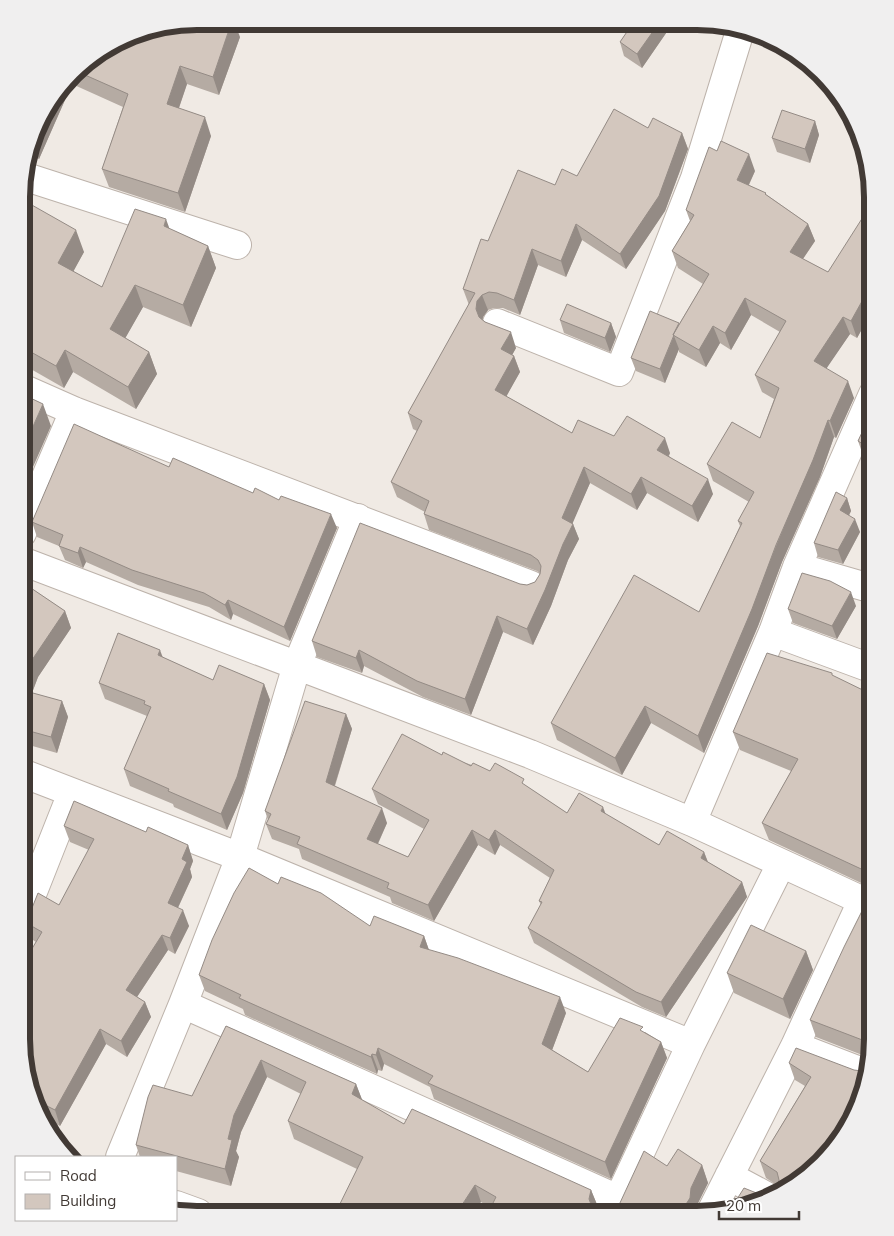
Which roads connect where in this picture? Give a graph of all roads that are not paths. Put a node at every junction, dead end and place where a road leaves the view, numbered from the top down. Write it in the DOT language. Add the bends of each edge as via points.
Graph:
graph roads {
  1 [pos="739,36"];
  2 [pos="31,178"];
  3 [pos="237,244"];
  4 [pos="497,322"];
  5 [pos="30,392"];
  6 [pos="74,411"];
  7 [pos="864,414"];
  8 [pos="30,514"];
  9 [pos="358,518"];
  10 [pos="30,564"];
  11 [pos="797,567"];
  12 [pos="531,585"];
  13 [pos="864,586"];
  14 [pos="773,632"];
  15 [pos="297,665"];
  16 [pos="864,666"];
  17 [pos="30,776"];
  18 [pos="72,793"];
  19 [pos="692,822"];
  20 [pos="240,857"];
  21 [pos="781,864"];
  22 [pos="30,901"];
  23 [pos="864,902"];
  24 [pos="864,909"];
  25 [pos="183,1004"];
  26 [pos="691,1044"];
  27 [pos="795,1046"];
  28 [pos="861,1071"];
  29 [pos="120,1156"];
  30 [pos="729,1176"];
  31 [pos="761,1193"];
  32 [pos="714,1205"];
  33 [pos="613,1206"];
  34 [pos="615,1206"];
  1 -- 4 [label="street" via="695,178 618,372"];
  2 -- 3 [label="street"];
  5 -- 6 [label="street"];
  6 -- 8 [label="street"];
  6 -- 9 [label="street"];
  7 -- 11 [label="street"];
  9 -- 12 [label="street"];
  9 -- 15 [label="street"];
  10 -- 15 [label="street"];
  11 -- 13 [label="street"];
  11 -- 14 [label="street"];
  14 -- 16 [label="street"];
  14 -- 19 [label="street"];
  15 -- 19 [label="street" via="530,754"];
  15 -- 20 [label="street"];
  17 -- 18 [label="street"];
  18 -- 20 [label="street"];
  18 -- 22 [label="street"];
  19 -- 21 [label="street"];
  20 -- 25 [label="street"];
  20 -- 26 [label="street"];
  21 -- 23 [label="street"];
  21 -- 26 [label="street"];
  24 -- 27 [label="street"];
  25 -- 29 [label="street"];
  25 -- 33 [label="street"];
  26 -- 34 [label="street"];
  27 -- 28 [label="street"];
  27 -- 30 [label="street"];
  30 -- 31 [label="street"];
  30 -- 32 [label="street"];
}
